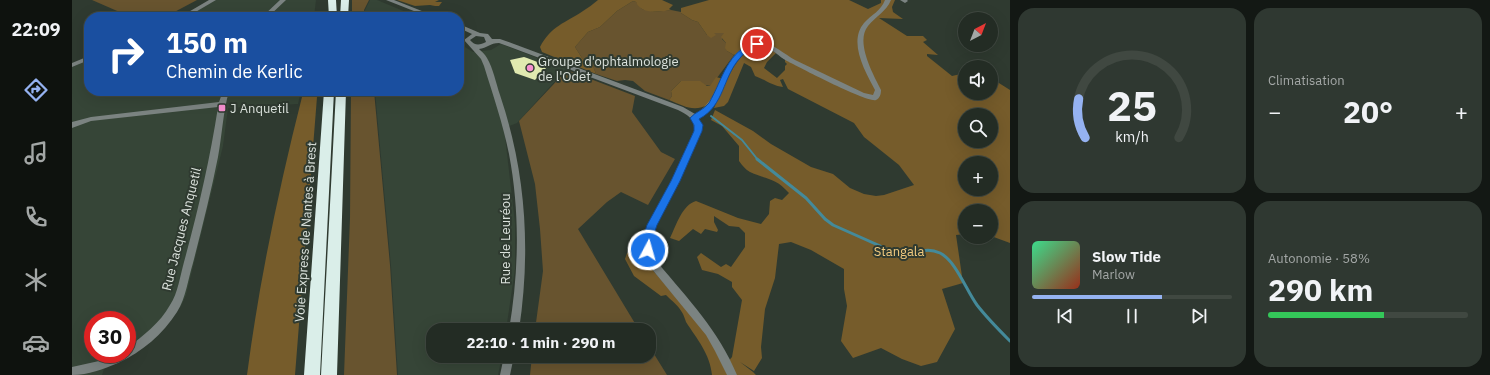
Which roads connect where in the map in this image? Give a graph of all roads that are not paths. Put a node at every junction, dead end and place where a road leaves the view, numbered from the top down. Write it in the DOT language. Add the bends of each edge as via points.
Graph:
graph roads {
  1 [pos="213,0"];
  2 [pos="283,0"];
  3 [pos="332,0"];
  4 [pos="335,0"];
  5 [pos="345,0"];
  6 [pos="389,0"];
  7 [pos="888,0"];
  8 [pos="192,12"];
  9 [pos="270,12"];
  10 [pos="333,12"];
  11 [pos="334,12"];
  12 [pos="344,12"];
  13 [pos="421,12"];
  14 [pos="464,28"];
  15 [pos="464,32"];
  16 [pos="478,34"];
  17 [pos="469,38"];
  18 [pos="488,42"];
  19 [pos="473,46"];
  20 [pos="484,58"];
  21 [pos="84,60"];
  22 [pos="72,65"];
  23 [pos="224,96"];
  24 [pos="329,96"];
  25 [pos="341,96"];
  26 [pos="222,104"];
  27 [pos="694,118"];
  28 [pos="72,125"];
  29 [pos="515,323"];
  30 [pos="136,347"];
  31 [pos="106,363"];
  32 [pos="508,363"];
  33 [pos="72,372"];
  34 [pos="312,375"];
  35 [pos="329,375"];
  36 [pos="505,375"];
  37 [pos="732,375"];
  1 -- 8 [label="street"];
  2 -- 9 [label="street"];
  3 -- 10 [label="highway"];
  4 -- 11 [label="highway"];
  5 -- 12 [label="highway"];
  6 -- 13 [label="street"];
  7 -- 27 [label="street" via="884,9 865,25 861,36 862,53 878,90 874,98 862,95 792,61 769,46 757,44 746,48 737,56 712,105"];
  14 -- 16 [label="street"];
  15 -- 17 [label="street, Rue de Leuréou"];
  16 -- 17 [label="street"];
  16 -- 18 [label="street" via="486,35"];
  17 -- 19 [label="street, Rue de Leuréou" via="468,42"];
  18 -- 19 [label="street" via="480,47"];
  18 -- 20 [label="street, Rue de Leuréou"];
  18 -- 27 [label="street" via="512,45 669,104"];
  19 -- 20 [label="street, Rue de Leuréou"];
  20 -- 29 [label="street, Rue de Leuréou" via="506,127 519,186 521,257"];
  21 -- 22 [label="street"];
  23 -- 26 [label="street, Rue Jacques Anquetil"];
  24 -- 34 [label="highway, Voie Express de Nantes à Brest"];
  25 -- 35 [label="highway"];
  26 -- 28 [label="street" via="91,118"];
  26 -- 30 [label="street, Rue Jacques Anquetil" via="214,156 179,296 162,324"];
  27 -- 37 [label="street" via="699,125 698,131 652,225 648,250 652,261 709,332"];
  31 -- 33 [label="street, Rue Jacques Anquetil"];
  32 -- 36 [label="street"];
}
